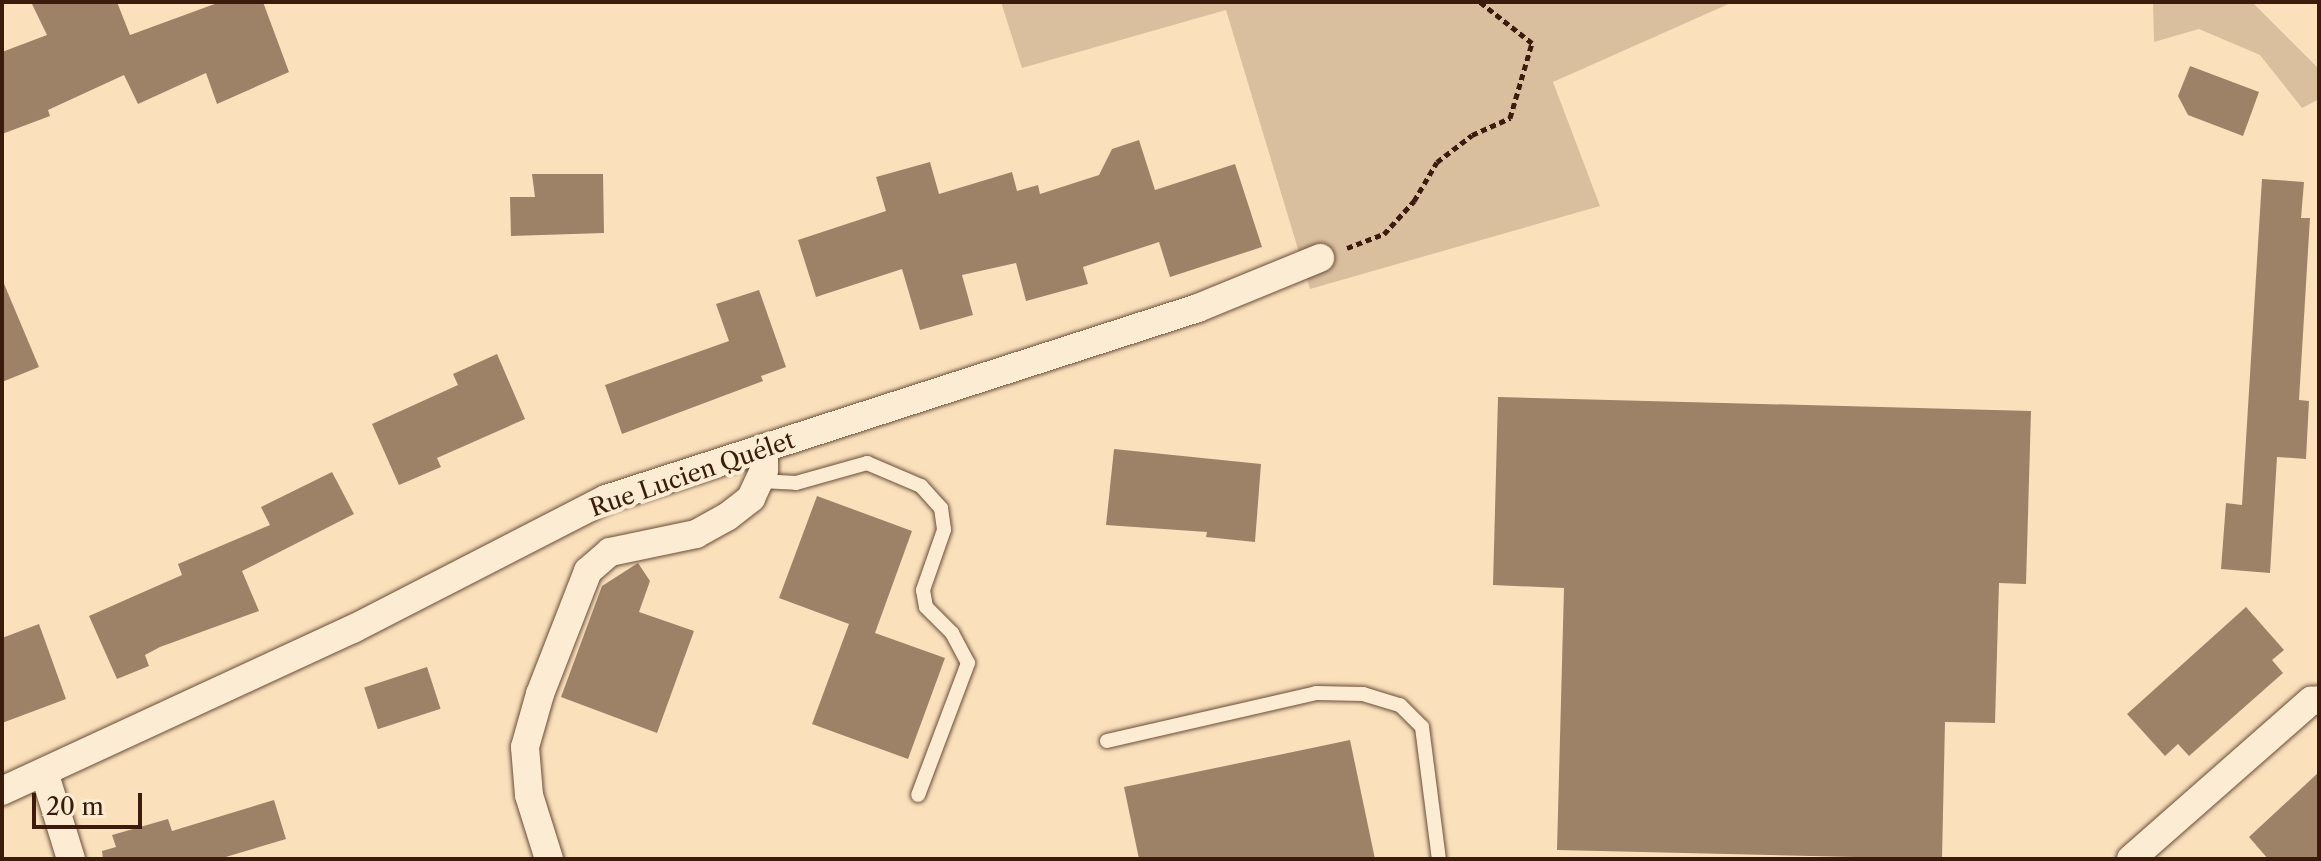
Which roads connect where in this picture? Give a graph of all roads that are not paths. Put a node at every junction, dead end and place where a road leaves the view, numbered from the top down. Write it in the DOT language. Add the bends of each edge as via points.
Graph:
graph roads {
  1 [pos="1320,258"];
  2 [pos="764,448"];
  3 [pos="760,481"];
  4 [pos="2319,700"];
  5 [pos="1107,741"];
  6 [pos="45,775"];
  7 [pos="2,791"];
  8 [pos="918,795"];
  9 [pos="71,859"];
  10 [pos="549,859"];
  11 [pos="1439,859"];
  12 [pos="2131,859"];
  1 -- 2 [label="street, Rue Lucien Quélet" via="1198,308"];
  2 -- 3 [label="street"];
  2 -- 6 [label="street, Rue Lucien Quélet" via="606,499 353,629"];
  3 -- 8 [label="lane" via="796,483 867,463 921,486 941,508 944,530 923,590 926,607 952,633 968,663"];
  3 -- 10 [label="street" via="751,498 696,534 610,552 588,571 525,747 529,795"];
  4 -- 12 [label="street" via="2311,701"];
  5 -- 11 [label="lane" via="1316,693 1363,694 1400,705 1422,727"];
  6 -- 7 [label="street, Rue Lucien Quélet"];
  6 -- 9 [label="street"];
}
